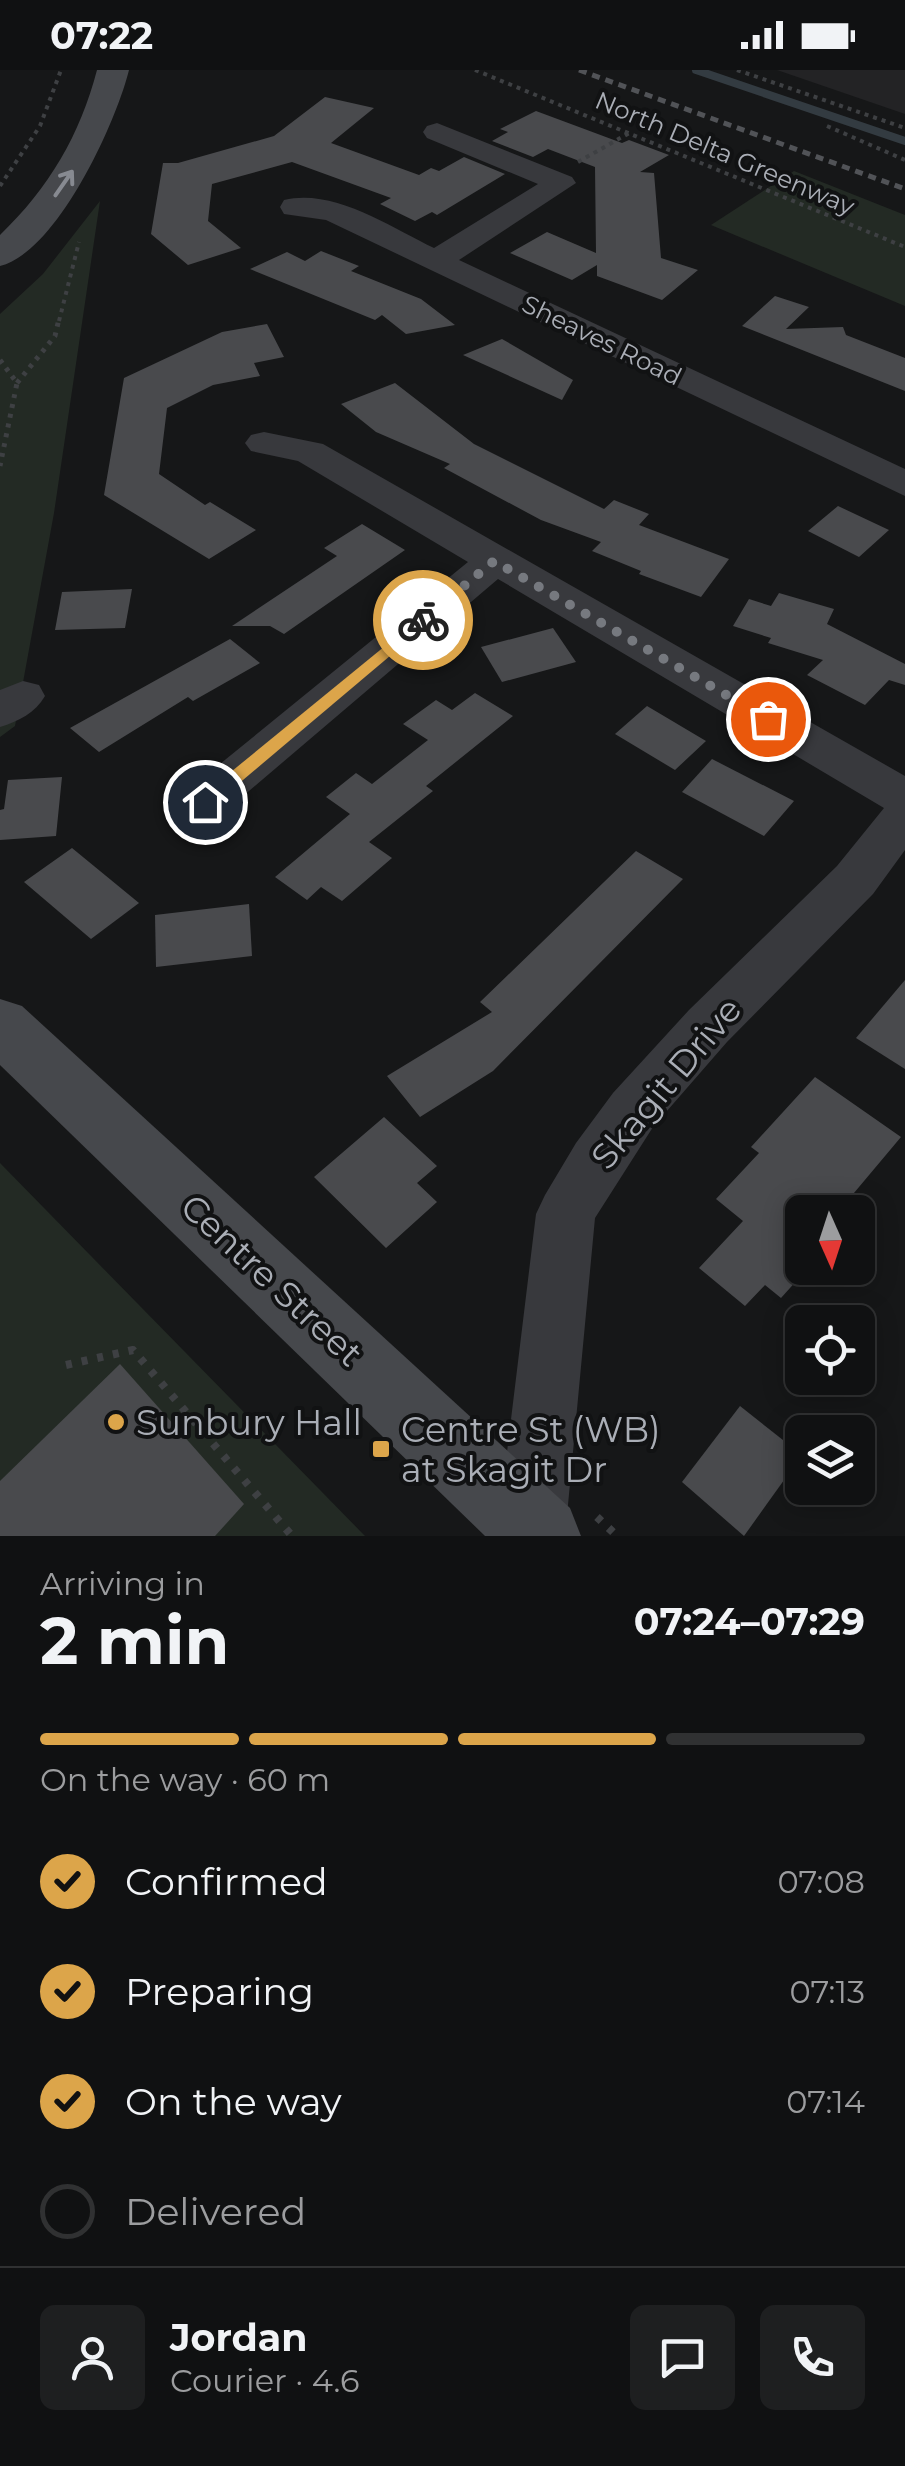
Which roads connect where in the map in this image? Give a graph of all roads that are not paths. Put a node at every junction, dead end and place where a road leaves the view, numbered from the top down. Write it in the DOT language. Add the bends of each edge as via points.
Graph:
graph roads {
  1 [pos="113,70"];
  2 [pos="438,132"];
  3 [pos="295,208"];
  4 [pos="0,256"];
  5 [pos="436,260"];
  6 [pos="264,443"];
  7 [pos="905,484"];
  8 [pos="494,561"];
  9 [pos="905,798"];
  10 [pos="205,802"];
  11 [pos="905,814"];
  12 [pos="0,1025"];
  13 [pos="537,1531"];
  4 -- 1 [label="main road, one-way" via="76,166 95,131"];
  2 -- 5 [label="street" via="560,183"];
  3 -- 5 [label="street, Sheaves Road" via="334,212"];
  5 -- 7 [label="street, Sheaves Road"];
  6 -- 8 [label="street" via="310,452"];
  8 -- 9 [label="street"];
  8 -- 10 [label="street"];
  11 -- 13 [label="street, Skagit Drive" via="855,880 634,1110 566,1214"];
  12 -- 13 [label="main road, Centre Street"];
}
